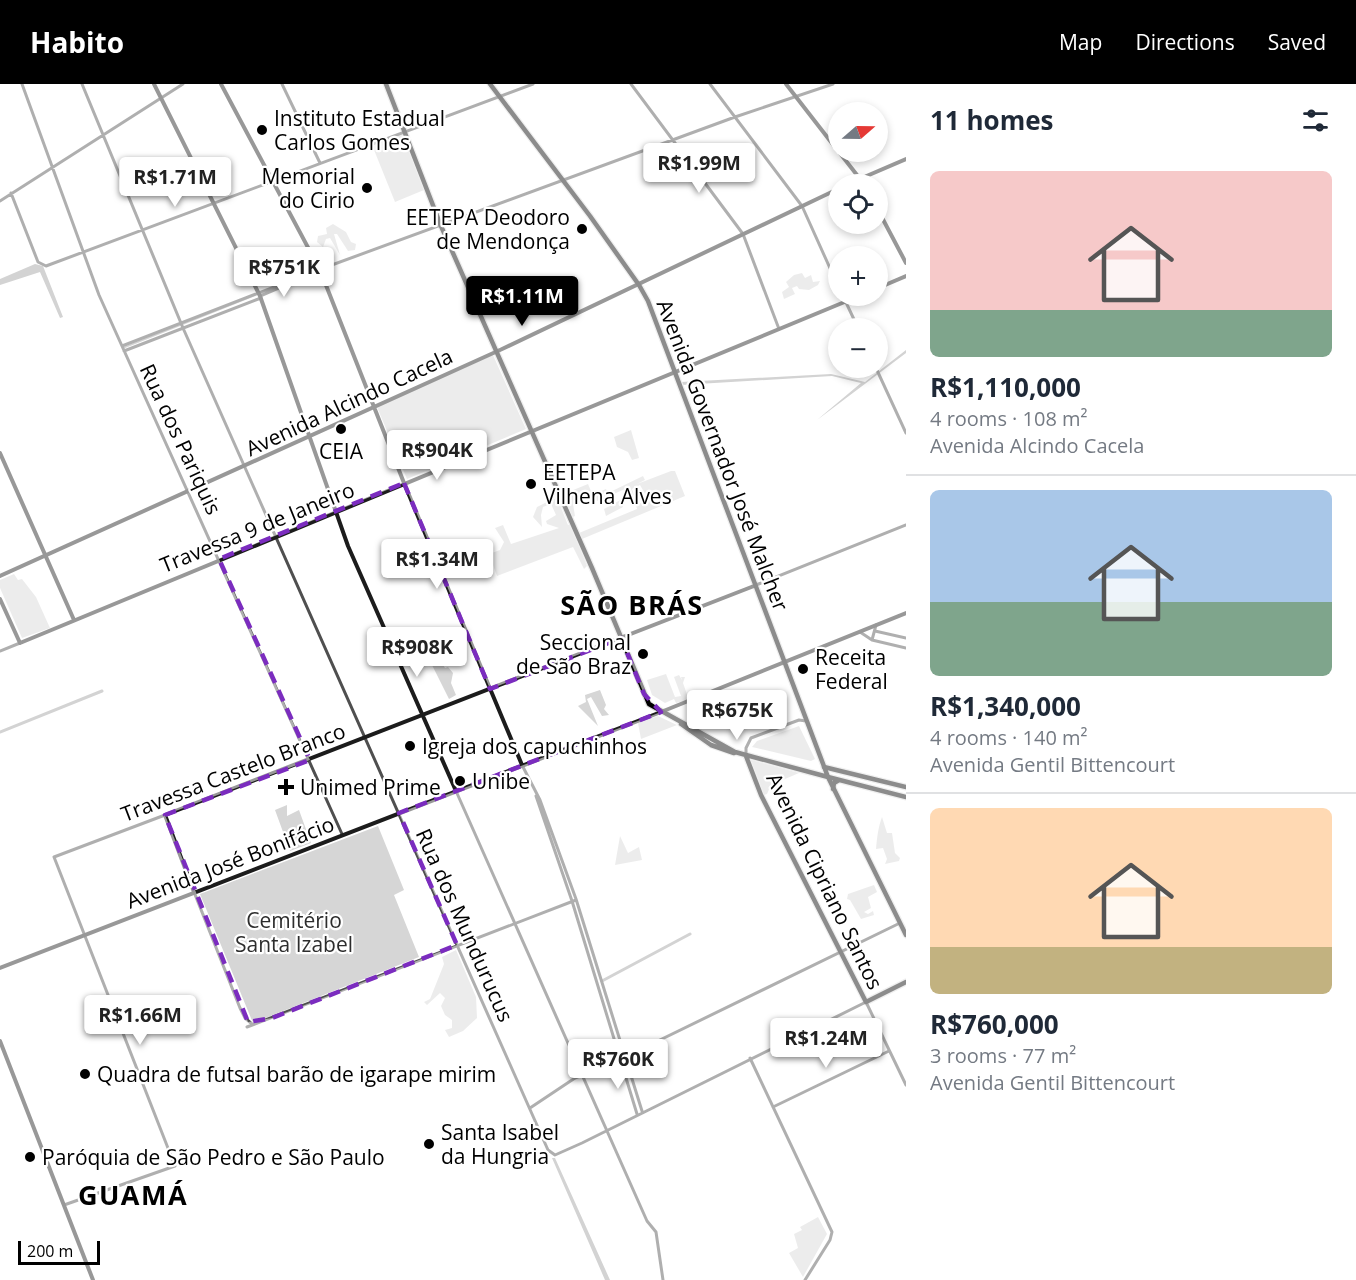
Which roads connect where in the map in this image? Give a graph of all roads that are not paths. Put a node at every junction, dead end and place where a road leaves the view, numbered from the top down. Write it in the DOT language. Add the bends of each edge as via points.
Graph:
graph roads {
  1 [pos="22,84"];
  2 [pos="82,84"];
  3 [pos="154,84"];
  4 [pos="183,84"];
  5 [pos="221,84"];
  6 [pos="282,84"];
  7 [pos="386,84"];
  8 [pos="490,84"];
  9 [pos="533,84"];
  10 [pos="631,84"];
  11 [pos="710,84"];
  12 [pos="786,84"];
  13 [pos="834,84"];
  14 [pos="499,97"];
  15 [pos="796,97"];
  16 [pos="161,98"];
  17 [pos="735,117"];
  18 [pos="403,131"];
  19 [pos="104,135"];
  20 [pos="828,137"];
  21 [pos="673,142"];
  22 [pos="906,159"];
  23 [pos="320,163"];
  24 [pos="53,168"];
  25 [pos="872,174"];
  26 [pos="273,181"];
  27 [pos="562,181"];
  28 [pos="11,193"];
  29 [pos="828,194"];
  30 [pos="0,201"];
  31 [pos="214,204"];
  32 [pos="802,206"];
  33 [pos="441,226"];
  34 [pos="888,229"];
  35 [pos="142,231"];
  36 [pos="743,234"];
  37 [pos="83,252"];
  38 [pos="906,263"];
  39 [pos="828,264"];
  40 [pos="320,270"];
  41 [pos="906,276"];
  42 [pos="888,284"];
  43 [pos="639,285"];
  44 [pos="260,296"];
  45 [pos="833,306"];
  46 [pos="180,322"];
  47 [pos="183,328"];
  48 [pos="778,329"];
  49 [pos="122,346"];
  50 [pos="124,351"];
  51 [pos="494,352"];
  52 [pos="676,371"];
  53 [pos="880,378"];
  54 [pos="374,407"];
  55 [pos="530,430"];
  56 [pos="906,433"];
  57 [pos="309,437"];
  58 [pos="0,453"];
  59 [pos="244,467"];
  60 [pos="404,483"];
  61 [pos="189,492"];
  62 [pos="335,512"];
  63 [pos="906,525"];
  64 [pos="275,536"];
  65 [pos="47,556"];
  66 [pos="219,559"];
  67 [pos="0,576"];
  68 [pos="754,586"];
  69 [pos="0,599"];
  70 [pos="906,613"];
  71 [pos="74,620"];
  72 [pos="875,628"];
  73 [pos="860,632"];
  74 [pos="621,638"];
  75 [pos="906,638"];
  76 [pos="872,640"];
  77 [pos="20,643"];
  78 [pos="906,648"];
  79 [pos="0,651"];
  80 [pos="783,663"];
  81 [pos="490,690"];
  82 [pos="661,712"];
  83 [pos="422,715"];
  84 [pos="806,721"];
  85 [pos="366,737"];
  86 [pos="746,756"];
  87 [pos="310,760"];
  88 [pos="522,765"];
  89 [pos="825,769"];
  90 [pos="828,777"];
  91 [pos="840,780"];
  92 [pos="906,787"];
  93 [pos="833,789"];
  94 [pos="456,791"];
  95 [pos="906,797"];
  96 [pos="399,813"];
  97 [pos="165,815"];
  98 [pos="342,834"];
  99 [pos="194,892"];
  100 [pos="574,901"];
  101 [pos="515,923"];
  102 [pos="900,923"];
  103 [pos="85,935"];
  104 [pos="906,935"];
  105 [pos="458,945"];
  106 [pos="841,952"];
  107 [pos="0,968"];
  108 [pos="906,982"];
  109 [pos="866,1002"];
  110 [pos="245,1018"];
  111 [pos="254,1024"];
  112 [pos="0,1041"];
  113 [pos="889,1051"];
  114 [pos="625,1057"];
  115 [pos="750,1058"];
  116 [pos="619,1060"];
  117 [pos="582,1075"];
  118 [pos="906,1085"];
  119 [pos="773,1107"];
  120 [pos="530,1108"];
  121 [pos="642,1111"];
  122 [pos="637,1114"];
  123 [pos="608,1129"];
  124 [pos="64,1205"];
  125 [pos="93,1280"];
  126 [pos="663,1280"];
  127 [pos="806,1280"];
  1 -- 24 [label="street, Rua dos Pariquis"];
  2 -- 19 [label="street, Rua dos Mundurucus"];
  3 -- 16 [label="main road"];
  4 -- 16 [label="street"];
  5 -- 26 [label="main road"];
  6 -- 23 [label="street"];
  7 -- 18 [label="main road"];
  8 -- 14 [label="main road, Avenida Governador José Malcher"];
  9 -- 14 [label="street"];
  10 -- 21 [label="street"];
  11 -- 17 [label="street"];
  12 -- 15 [label="main road"];
  13 -- 15 [label="street"];
  14 -- 18 [label="street"];
  14 -- 27 [label="main road, Avenida Governador José Malcher"];
  15 -- 17 [label="street"];
  15 -- 20 [label="main road"];
  16 -- 19 [label="street"];
  16 -- 31 [label="main road"];
  17 -- 21 [label="street"];
  17 -- 32 [label="street"];
  18 -- 23 [label="street"];
  18 -- 33 [label="main road"];
  19 -- 24 [label="street"];
  19 -- 35 [label="street, Rua dos Mundurucus"];
  21 -- 27 [label="street"];
  21 -- 36 [label="street"];
  22 -- 25 [label="main road"];
  23 -- 26 [label="street"];
  24 -- 28 [label="street"];
  24 -- 37 [label="street, Rua dos Pariquis"];
  26 -- 31 [label="street"];
  26 -- 40 [label="main road"];
  27 -- 33 [label="street"];
  27 -- 43 [label="main road, Avenida Governador José Malcher"];
  28 -- 30 [label="street"];
  28 -- 37 [label="street" via="38,262 46,266"];
  29 -- 32 [label="main road, Avenida Alcindo Cacela"];
  31 -- 35 [label="street"];
  31 -- 44 [label="main road"];
  32 -- 36 [label="main road, Avenida Alcindo Cacela"];
  32 -- 39 [label="street"];
  33 -- 40 [label="street"];
  33 -- 51 [label="main road"];
  34 -- 38 [label="main road"];
  35 -- 37 [label="street"];
  35 -- 46 [label="street, Rua dos Mundurucus"];
  36 -- 43 [label="main road, Avenida Alcindo Cacela"];
  36 -- 48 [label="street"];
  37 -- 49 [label="street, Rua dos Pariquis"];
  40 -- 44 [label="street"];
  40 -- 54 [label="main road"];
  41 -- 42 [label="main road"];
  43 -- 51 [label="main road, Avenida Alcindo Cacela"];
  43 -- 52 [label="main road, Avenida Governador José Malcher"];
  44 -- 46 [label="street"];
  44 -- 47 [label="street"];
  44 -- 57 [label="main road"];
  45 -- 48 [label="main road, Travessa 9 de Janeiro"];
  46 -- 47 [label="street, Rua dos Mundurucus"];
  46 -- 49 [label="street"];
  47 -- 50 [label="street"];
  47 -- 59 [label="street, Rua dos Mundurucus"];
  48 -- 52 [label="main road, Travessa 9 de Janeiro"];
  49 -- 50 [label="street, Rua dos Pariquis"];
  50 -- 61 [label="street, Rua dos Pariquis"];
  51 -- 54 [label="main road, Avenida Alcindo Cacela"];
  51 -- 55 [label="main road"];
  52 -- 55 [label="main road, Travessa 9 de Janeiro"];
  52 -- 68 [label="main road, Avenida Governador José Malcher"];
  53 -- 56 [label="street"];
  54 -- 57 [label="main road, Avenida Alcindo Cacela"];
  54 -- 60 [label="main road"];
  55 -- 60 [label="main road, Travessa 9 de Janeiro"];
  55 -- 74 [label="main road"];
  57 -- 59 [label="main road, Avenida Alcindo Cacela"];
  57 -- 62 [label="main road"];
  58 -- 65 [label="main road"];
  59 -- 61 [label="main road, Avenida Alcindo Cacela"];
  59 -- 64 [label="street, Rua dos Mundurucus"];
  60 -- 62 [label="main road, Travessa 9 de Janeiro"];
  60 -- 81 [label="main road"];
  61 -- 65 [label="main road, Avenida Alcindo Cacela"];
  61 -- 66 [label="street, Rua dos Pariquis"];
  62 -- 64 [label="main road, Travessa 9 de Janeiro"];
  62 -- 83 [label="main road"];
  63 -- 68 [label="street"];
  64 -- 66 [label="main road, Travessa 9 de Janeiro"];
  64 -- 85 [label="street, Rua dos Mundurucus"];
  65 -- 67 [label="main road, Avenida Alcindo Cacela"];
  65 -- 71 [label="main road"];
  66 -- 71 [label="main road, Travessa 9 de Janeiro"];
  66 -- 87 [label="street, Rua dos Pariquis"];
  68 -- 74 [label="main road, Travessa Castelo Branco"];
  68 -- 80 [label="main road, Avenida Governador José Malcher"];
  69 -- 77 [label="main road"];
  70 -- 72 [label="main road, Avenida José Bonifácio"];
  71 -- 77 [label="main road, Travessa 9 de Janeiro"];
  72 -- 73 [label="main road, Avenida José Bonifácio"];
  72 -- 75 [label="street"];
  72 -- 76 [label="street"];
  73 -- 76 [label="street"];
  73 -- 80 [label="main road, Avenida José Bonifácio"];
  74 -- 81 [label="main road, Travessa Castelo Branco"];
  74 -- 82 [label="main road" via="644,694 652,707"];
  76 -- 78 [label="street"];
  77 -- 79 [label="street, Travessa 9 de Janeiro"];
  80 -- 82 [label="main road, Avenida José Bonifácio"];
  80 -- 84 [label="main road, Avenida Governador José Malcher"];
  81 -- 83 [label="main road, Travessa Castelo Branco"];
  81 -- 88 [label="main road"];
  82 -- 86 [label="main road"];
  82 -- 88 [label="main road, Avenida José Bonifácio"];
  83 -- 85 [label="main road, Travessa Castelo Branco"];
  83 -- 94 [label="main road"];
  84 -- 86 [label="street" via="799,720 751,738"];
  84 -- 89 [label="main road, Avenida Governador José Malcher"];
  85 -- 87 [label="main road, Travessa Castelo Branco"];
  85 -- 96 [label="street, Rua dos Mundurucus"];
  86 -- 90 [label="main road"];
  86 -- 106 [label="main road, Avenida Cipriano Santos" via="764,801"];
  87 -- 97 [label="main road, Travessa Castelo Branco"];
  87 -- 98 [label="street, Rua dos Pariquis"];
  88 -- 94 [label="main road, Avenida José Bonifácio"];
  88 -- 100 [label="street"];
  89 -- 90 [label="main road, Avenida Governador José Malcher"];
  89 -- 92 [label="main road"];
  90 -- 91 [label="main road"];
  90 -- 93 [label="main road, Avenida Governador José Malcher"];
  91 -- 93 [label="main road"];
  91 -- 95 [label="main road"];
  93 -- 102 [label="main road, Avenida Governador José Malcher"];
  94 -- 96 [label="main road, Avenida José Bonifácio"];
  94 -- 101 [label="street"];
  96 -- 98 [label="main road, Avenida José Bonifácio"];
  96 -- 105 [label="street, Rua dos Mundurucus"];
  97 -- 99 [label="main road"];
  97 -- 103 [label="street, Travessa Castelo Branco" via="54,857"];
  98 -- 99 [label="main road, Avenida José Bonifácio"];
  99 -- 103 [label="main road, Avenida José Bonifácio"];
  99 -- 110 [label="street"];
  100 -- 101 [label="street"];
  100 -- 114 [label="street"];
  100 -- 116 [label="street"];
  101 -- 105 [label="street"];
  101 -- 117 [label="street"];
  102 -- 104 [label="main road, Avenida Governador José Malcher"];
  102 -- 106 [label="street"];
  103 -- 107 [label="main road, Avenida José Bonifácio"];
  103 -- 124 [label="street" via="175,1166"];
  105 -- 111 [label="street"];
  105 -- 120 [label="street, Rua dos Mundurucus"];
  106 -- 109 [label="main road, Avenida Cipriano Santos"];
  106 -- 114 [label="street"];
  108 -- 109 [label="main road"];
  109 -- 113 [label="street, Avenida Cipriano Santos"];
  109 -- 115 [label="street"];
  110 -- 111 [label="street"];
  110 -- 111 [label="street" via="245,1027"];
  112 -- 124 [label="main road"];
  113 -- 118 [label="street, Avenida Cipriano Santos"];
  113 -- 119 [label="street"];
  114 -- 116 [label="street"];
  114 -- 121 [label="street"];
  115 -- 119 [label="street"];
  115 -- 121 [label="street"];
  116 -- 117 [label="street"];
  116 -- 122 [label="street"];
  117 -- 120 [label="street"];
  117 -- 123 [label="street"];
  119 -- 127 [label="street" via="832,1232"];
  120 -- 123 [label="street, Rua dos Mundurucus" via="548,1150 555,1155"];
  121 -- 122 [label="street"];
  122 -- 123 [label="street"];
  123 -- 126 [label="street" via="647,1221 656,1232"];
  124 -- 125 [label="main road"];
}
